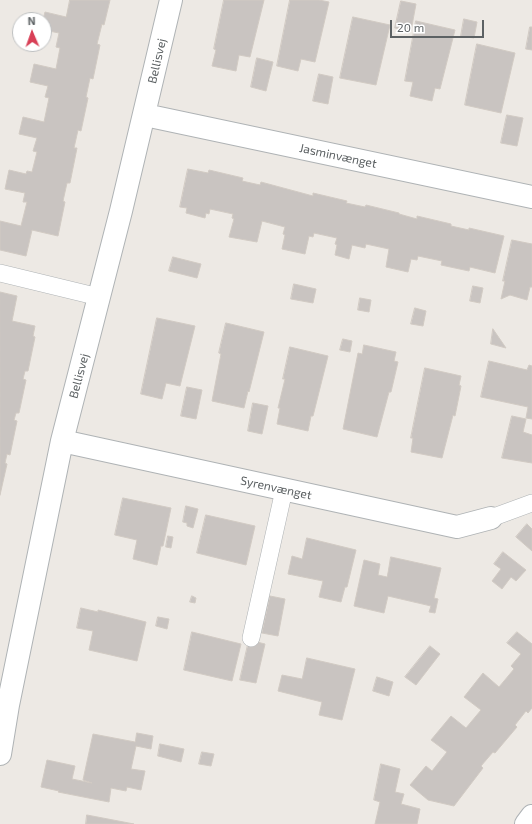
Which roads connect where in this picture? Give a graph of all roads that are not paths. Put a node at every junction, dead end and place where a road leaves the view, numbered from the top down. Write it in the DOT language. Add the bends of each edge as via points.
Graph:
graph roads {
  1 [pos="171,0"];
  2 [pos="145,115"];
  3 [pos="532,197"];
  4 [pos="0,273"];
  5 [pos="99,297"];
  6 [pos="62,441"];
  7 [pos="284,490"];
  8 [pos="532,503"];
  9 [pos="491,518"];
  10 [pos="251,638"];
  11 [pos="0,754"];
  12 [pos="532,816"];
  13 [pos="526,824"];
  1 -- 2 [label="street, Bellisvej"];
  2 -- 3 [label="street, Jasminvænget"];
  2 -- 5 [label="street, Bellisvej"];
  4 -- 5 [label="lane"];
  5 -- 6 [label="street, Bellisvej"];
  6 -- 7 [label="street, Syrenvænget"];
  6 -- 11 [label="street, Bellisvej"];
  7 -- 9 [label="street, Syrenvænget" via="457,527"];
  7 -- 10 [label="lane"];
  8 -- 9 [label="lane"];
  12 -- 13 [label="street"];
}
